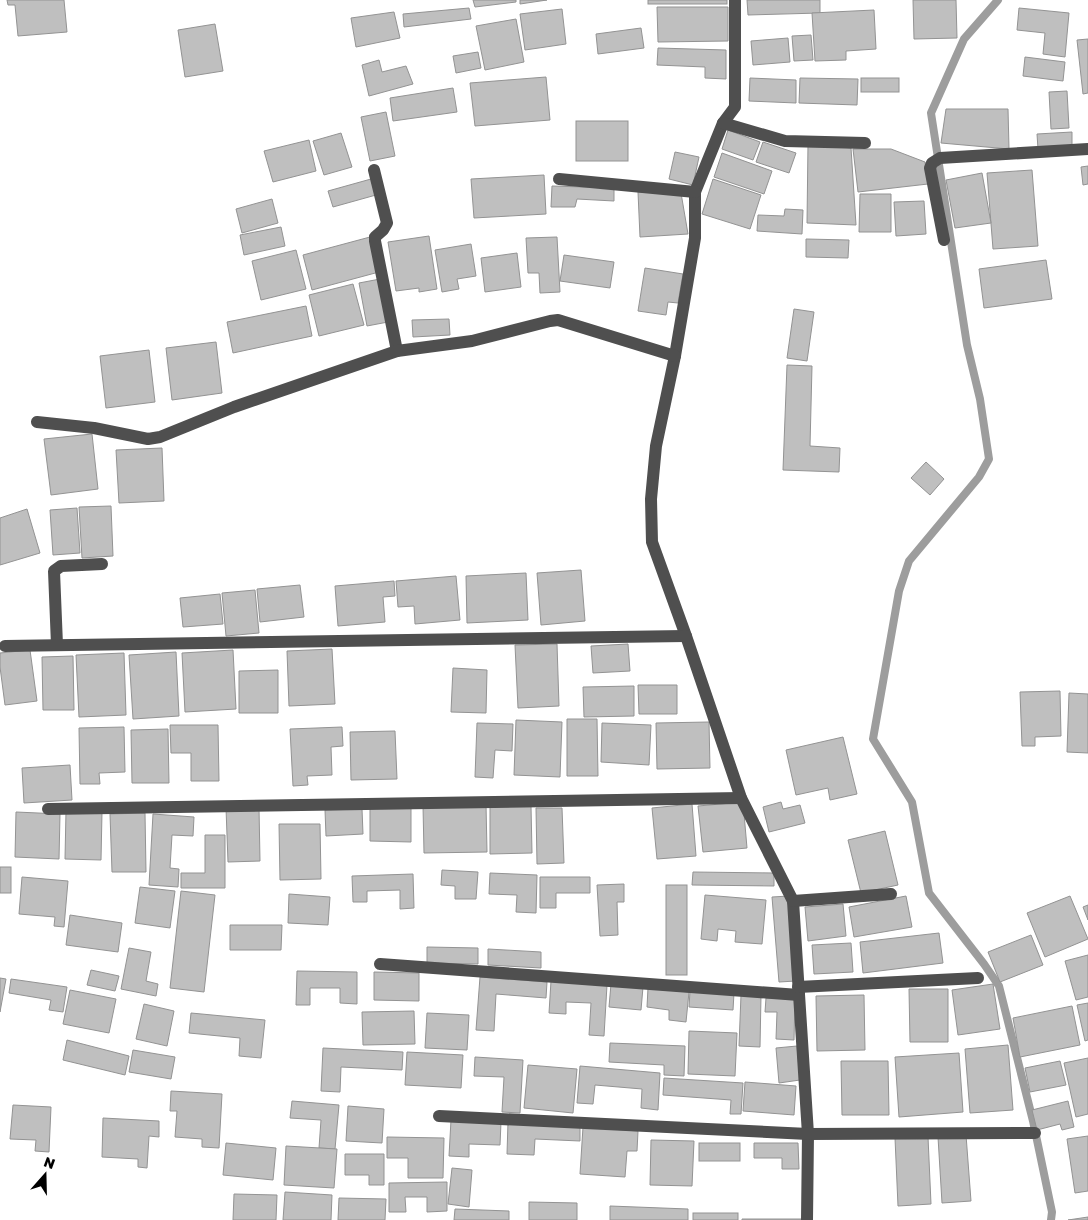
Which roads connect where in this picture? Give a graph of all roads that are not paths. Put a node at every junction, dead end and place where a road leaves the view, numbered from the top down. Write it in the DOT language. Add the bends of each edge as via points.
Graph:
graph roads {
  1 [pos="735,0"];
  2 [pos="723,122"];
  3 [pos="865,143"];
  4 [pos="1088,149"];
  5 [pos="374,170"];
  6 [pos="559,179"];
  7 [pos="695,192"];
  8 [pos="944,240"];
  9 [pos="397,351"];
  10 [pos="675,356"];
  11 [pos="37,422"];
  12 [pos="102,564"];
  13 [pos="686,636"];
  14 [pos="57,645"];
  15 [pos="5,646"];
  16 [pos="741,798"];
  17 [pos="48,809"];
  18 [pos="891,894"];
  19 [pos="793,901"];
  20 [pos="380,964"];
  21 [pos="978,978"];
  22 [pos="799,991"];
  23 [pos="439,1116"];
  24 [pos="1035,1133"];
  25 [pos="808,1134"];
  26 [pos="807,1220"];
  1 -- 2 [label="street" via="735,107"];
  2 -- 3 [label="street" via="785,141"];
  2 -- 7 [label="street"];
  4 -- 8 [label="street" via="940,158 932,163 930,168"];
  5 -- 9 [label="street" via="387,223 375,241"];
  6 -- 7 [label="street"];
  7 -- 10 [label="street" via="695,238"];
  9 -- 10 [label="street" via="472,341 558,320"];
  9 -- 11 [label="street" via="234,407 160,437 148,439 94,428"];
  10 -- 13 [label="street" via="656,446 651,499 652,542"];
  12 -- 14 [label="street" via="61,566 54,571"];
  13 -- 14 [label="street"];
  13 -- 16 [label="street"];
  14 -- 15 [label="street"];
  16 -- 17 [label="street"];
  16 -- 19 [label="street"];
  18 -- 19 [label="street"];
  19 -- 22 [label="street"];
  20 -- 22 [label="street"];
  21 -- 22 [label="street"];
  22 -- 25 [label="street"];
  23 -- 25 [label="street"];
  24 -- 25 [label="street"];
  25 -- 26 [label="street"];
}
